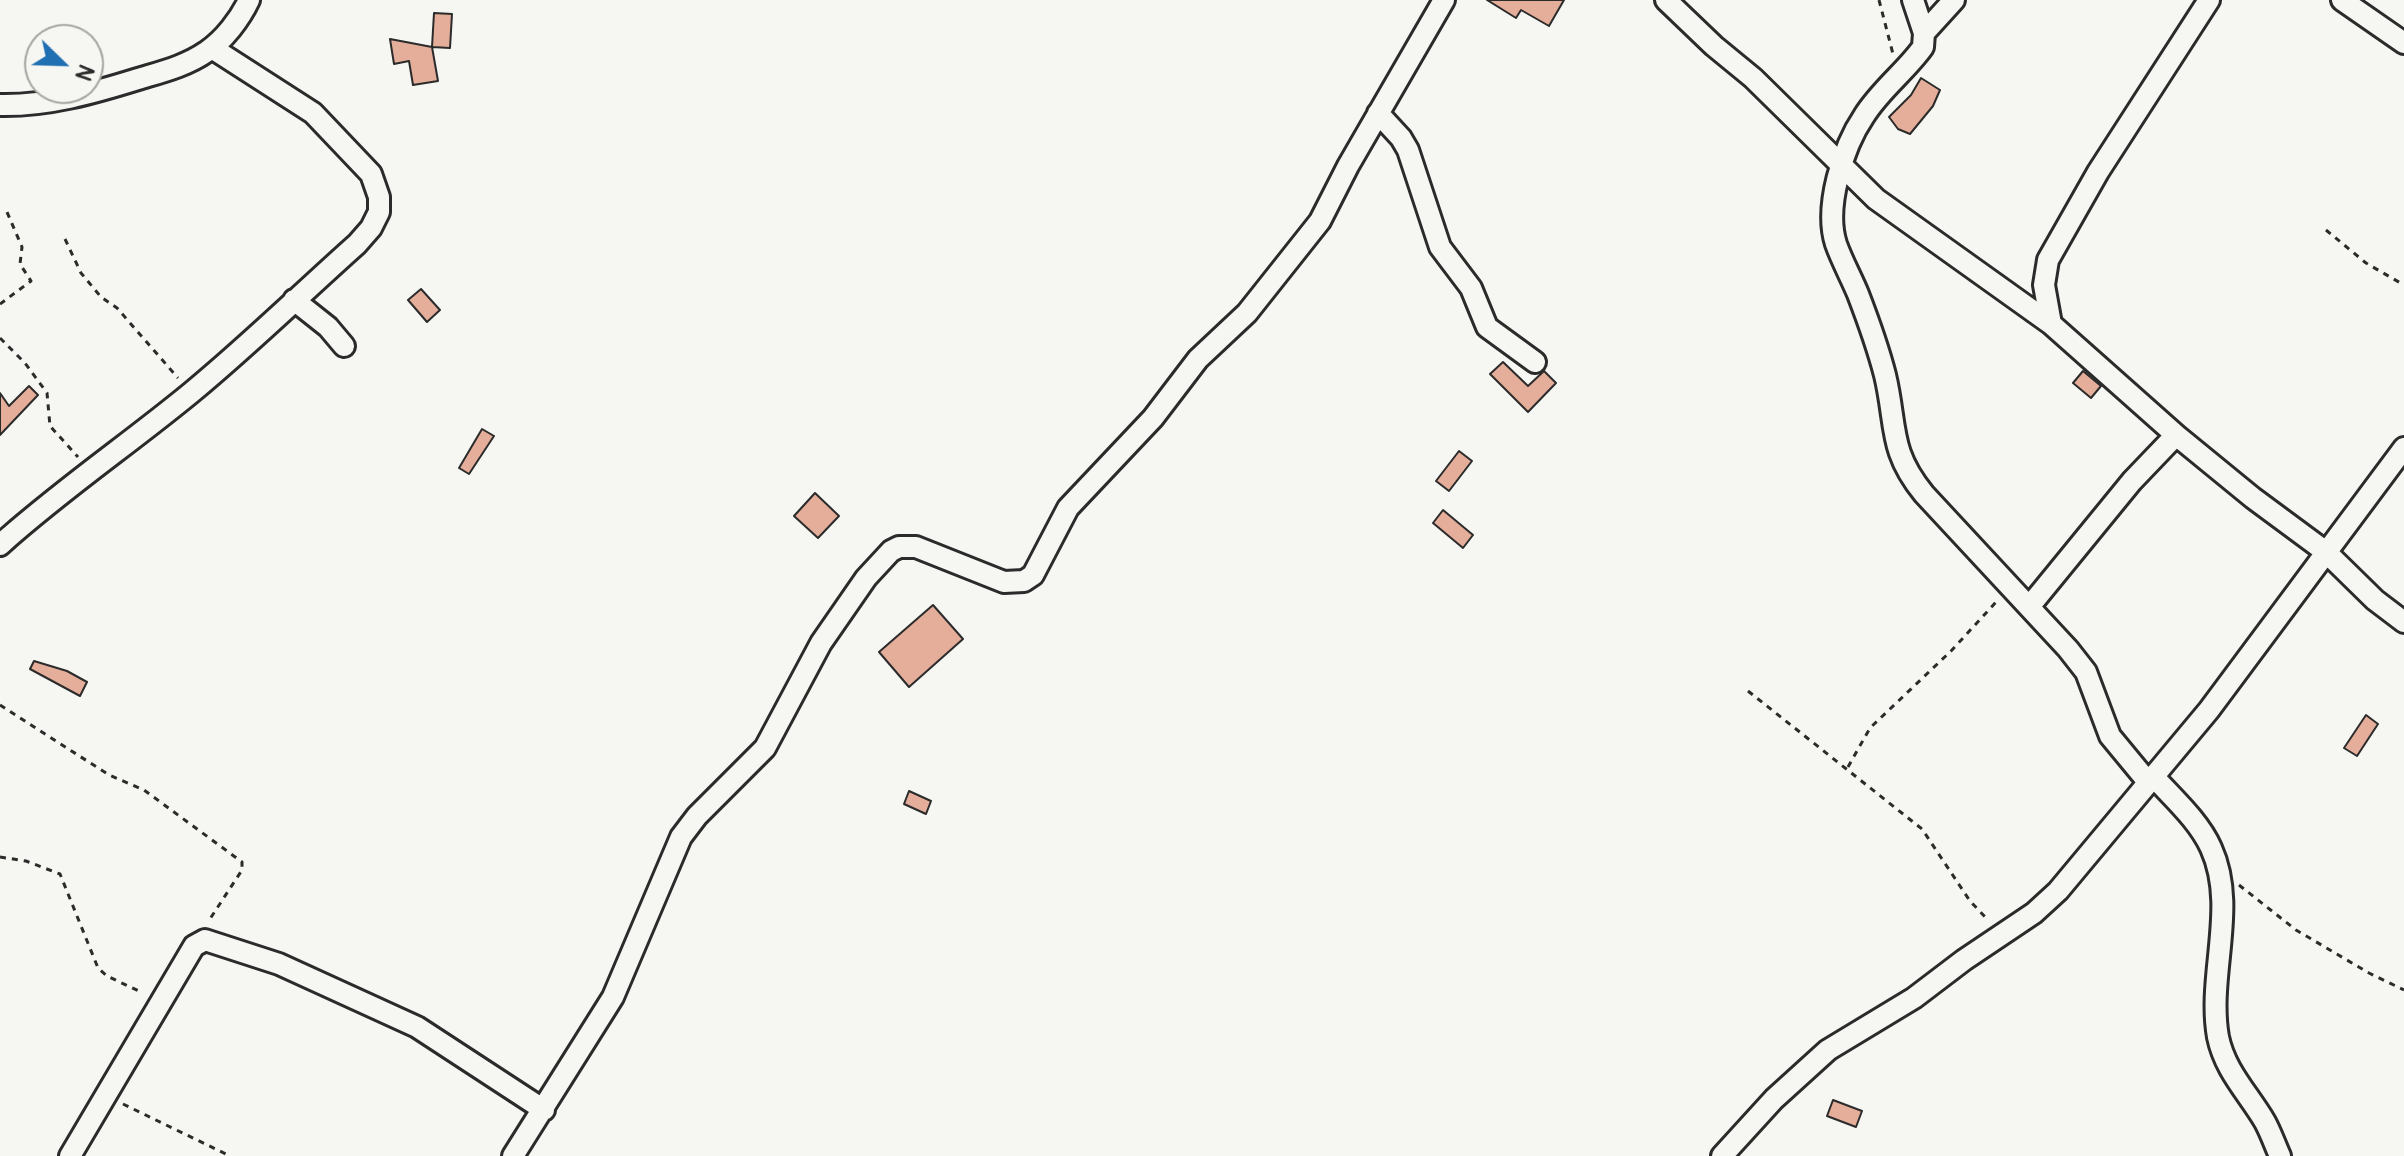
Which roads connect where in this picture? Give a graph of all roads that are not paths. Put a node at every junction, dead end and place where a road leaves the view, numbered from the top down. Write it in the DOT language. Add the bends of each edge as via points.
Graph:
graph roads {
  1 [pos="249,0"];
  2 [pos="1444,0"];
  3 [pos="1913,0"];
  4 [pos="1954,0"];
  5 [pos="2209,0"];
  6 [pos="2342,0"];
  7 [pos="1669,1"];
  8 [pos="1924,33"];
  9 [pos="2404,43"];
  10 [pos="212,48"];
  11 [pos="0,105"];
  12 [pos="1378,113"];
  13 [pos="1840,166"];
  14 [pos="294,300"];
  15 [pos="2051,324"];
  16 [pos="344,346"];
  17 [pos="1535,362"];
  18 [pos="2176,435"];
  19 [pos="2404,448"];
  20 [pos="0,545"];
  21 [pos="2326,552"];
  22 [pos="2029,607"];
  23 [pos="2404,622"];
  24 [pos="2151,779"];
  25 [pos="544,1110"];
  26 [pos="70,1156"];
  27 [pos="513,1156"];
  28 [pos="1722,1156"];
  29 [pos="2280,1156"];
  1 -- 10 [label="street"];
  2 -- 12 [label="street"];
  3 -- 8 [label="street"];
  4 -- 8 [label="street"];
  5 -- 15 [label="street" via="2048,260 2044,285"];
  6 -- 9 [label="street"];
  7 -- 13 [label="street"];
  8 -- 13 [label="street" via="1923,47 1864,114"];
  10 -- 11 [label="street" via="174,68 73,98"];
  10 -- 14 [label="street" via="313,113 371,174 379,197 371,228"];
  12 -- 17 [label="street" via="1408,150 1440,247 1471,288 1487,327"];
  12 -- 25 [label="street" via="1299,250 1068,508 1033,575 1004,582 907,546 891,551 866,578 821,643 765,748 681,837 613,997"];
  13 -- 15 [label="street" via="1876,199"];
  13 -- 22 [label="street" via="1832,215 1835,241 1885,375 1899,456 1924,494"];
  14 -- 16 [label="street"];
  14 -- 20 [label="street" via="190,393"];
  15 -- 18 [label="street"];
  18 -- 21 [label="street"];
  18 -- 22 [label="street"];
  19 -- 21 [label="street"];
  21 -- 23 [label="street"];
  21 -- 24 [label="street"];
  22 -- 24 [label="street" via="2086,672 2110,736"];
  24 -- 28 [label="street" via="2034,913 1914,998 1828,1050"];
  24 -- 29 [label="street" via="2210,846 2222,897 2218,1035 2224,1059 2265,1122"];
  25 -- 26 [label="street" via="417,1027 279,964 205,940 194,946"];
  25 -- 27 [label="street"];
}
